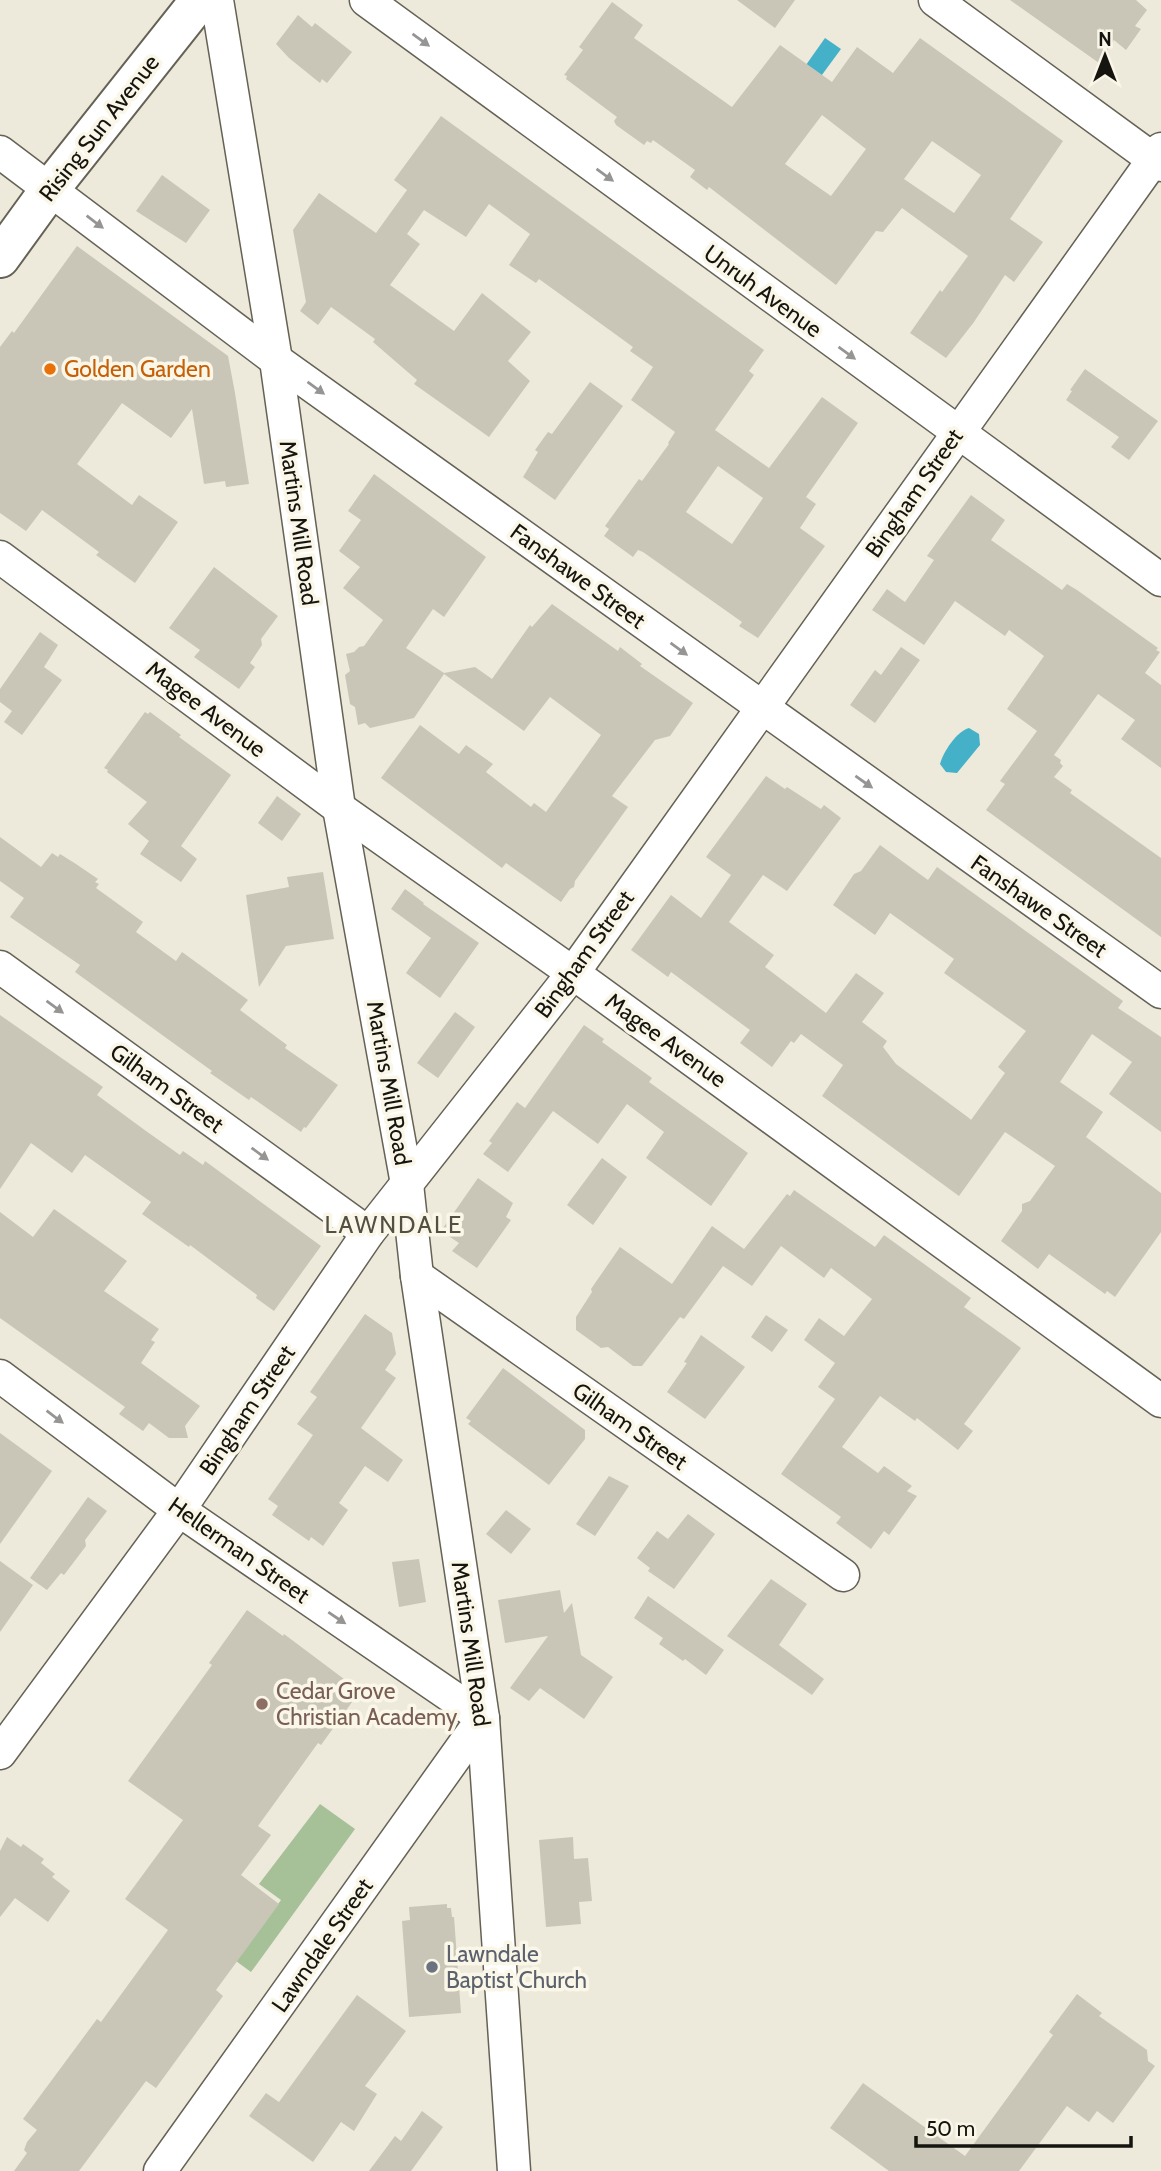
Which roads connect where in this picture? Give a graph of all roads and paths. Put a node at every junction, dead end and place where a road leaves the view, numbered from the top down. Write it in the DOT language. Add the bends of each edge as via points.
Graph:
graph roads {
  1 [pos="200,0"];
  2 [pos="217,0"];
  3 [pos="366,0"];
  4 [pos="935,0"];
  5 [pos="0,152"];
  6 [pos="1158,158"];
  7 [pos="50,189"];
  8 [pos="0,258"];
  9 [pos="276,360"];
  10 [pos="957,433"];
  11 [pos="0,557"];
  12 [pos="1161,580"];
  13 [pos="761,708"];
  14 [pos="339,808"];
  15 [pos="0,967"];
  16 [pos="573,973"];
  17 [pos="1161,992"];
  18 [pos="407,1184"];
  19 [pos="368,1233"];
  20 [pos="417,1276"];
  21 [pos="0,1376"];
  22 [pos="1161,1401"];
  23 [pos="179,1510"];
  24 [pos="843,1575"];
  25 [pos="484,1718"];
  26 [pos="0,1753"];
  27 [pos="160,2171"];
  28 [pos="514,2171"];
  1 -- 7 [label="main road, Rising Sun Avenue"];
  2 -- 9 [label="street, Martins Mill Road"];
  3 -- 10 [label="street, Unruh Avenue, one-way"];
  4 -- 6 [label="street"];
  5 -- 7 [label="street, Fanshawe Street"];
  6 -- 10 [label="street, Bingham Street"];
  7 -- 8 [label="main road, Rising Sun Avenue"];
  7 -- 9 [label="street, Fanshawe Street, one-way"];
  9 -- 13 [label="street, Fanshawe Street, one-way"];
  9 -- 14 [label="street, Martins Mill Road"];
  10 -- 12 [label="street, Unruh Avenue"];
  10 -- 13 [label="street, Bingham Street"];
  11 -- 14 [label="street, Magee Avenue"];
  13 -- 16 [label="street, Bingham Street"];
  13 -- 17 [label="street, Fanshawe Street, one-way"];
  14 -- 16 [label="street, Magee Avenue"];
  14 -- 18 [label="street, Martins Mill Road"];
  15 -- 19 [label="street, Gilham Street, one-way"];
  16 -- 18 [label="street, Bingham Street"];
  16 -- 22 [label="street, Magee Avenue"];
  18 -- 19 [label="street, Bingham Street"];
  18 -- 20 [label="street, Martins Mill Road"];
  19 -- 23 [label="street, Bingham Street"];
  20 -- 24 [label="street, Gilham Street"];
  20 -- 25 [label="street, Martins Mill Road"];
  21 -- 23 [label="street, Hellerman Street, one-way"];
  23 -- 25 [label="street, Hellerman Street, one-way"];
  23 -- 26 [label="street, Bingham Street"];
  25 -- 27 [label="street, Lawndale Street"];
  25 -- 28 [label="street, Martins Mill Road"];
}
